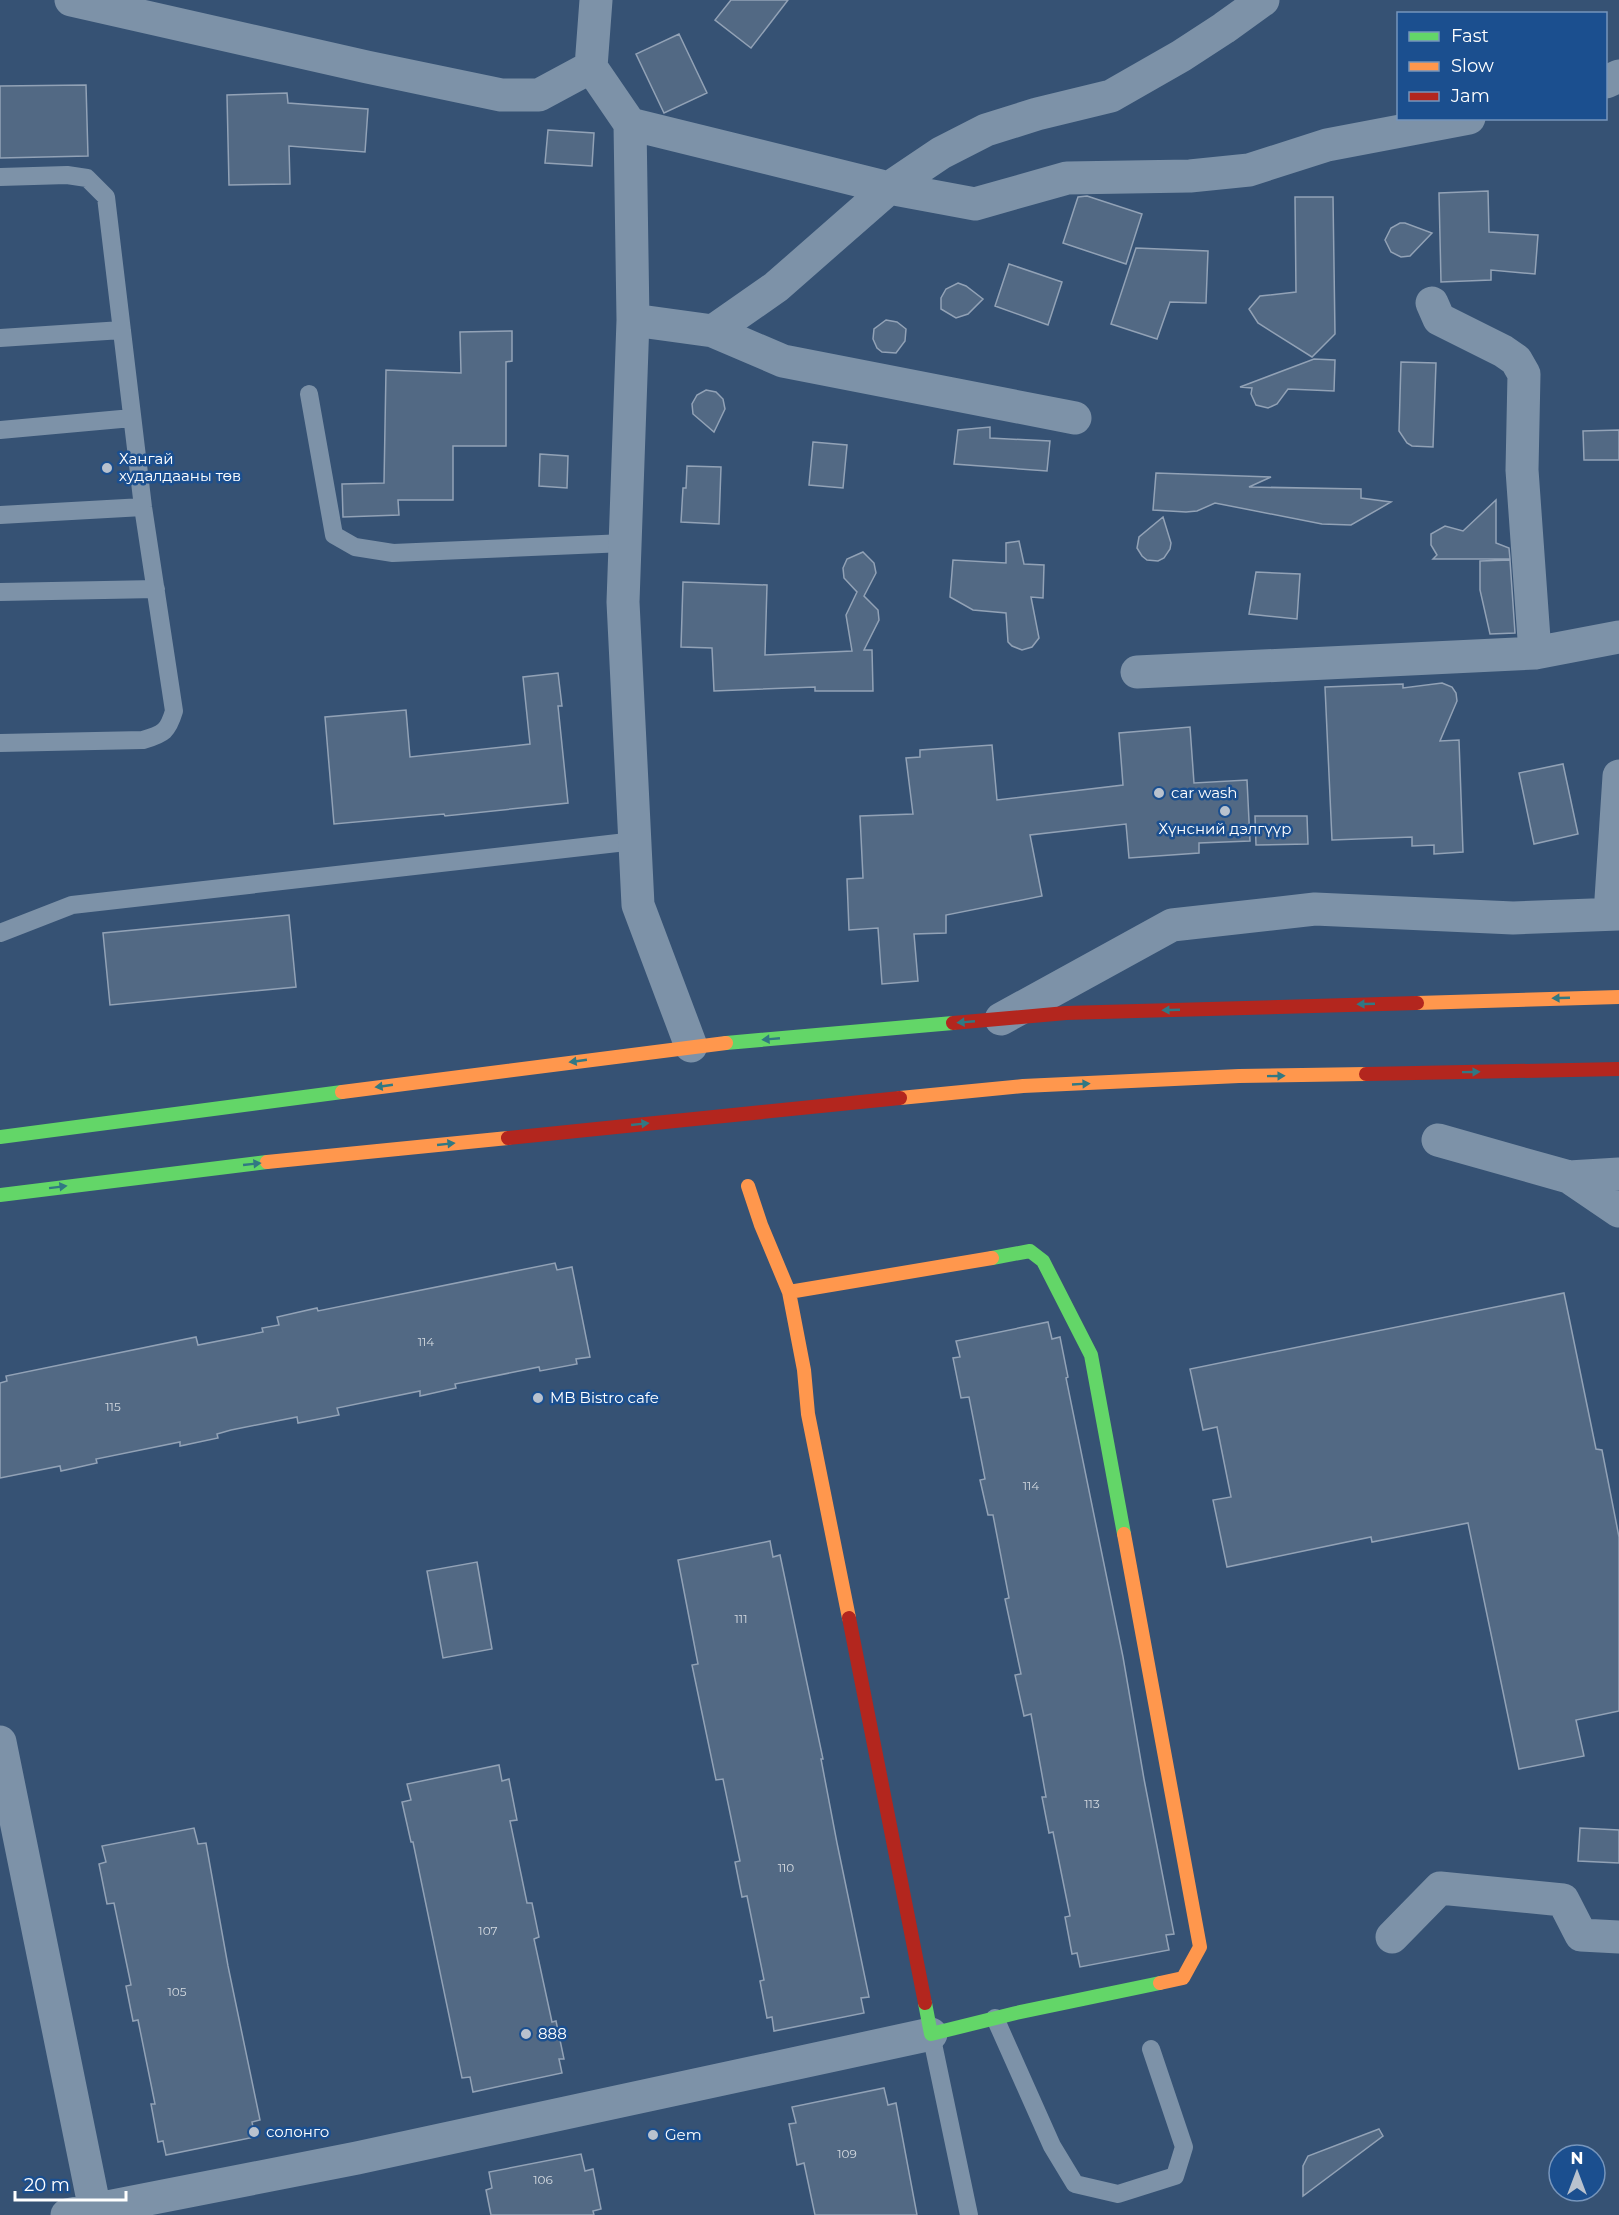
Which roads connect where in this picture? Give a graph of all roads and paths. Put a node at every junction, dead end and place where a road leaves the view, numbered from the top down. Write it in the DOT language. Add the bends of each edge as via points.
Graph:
graph roads {
  1 [pos="71,0"];
  2 [pos="596,0"];
  3 [pos="1263,0"];
  4 [pos="591,68"];
  5 [pos="1459,120"];
  6 [pos="630,124"];
  7 [pos="0,177"];
  8 [pos="889,188"];
  9 [pos="1432,303"];
  10 [pos="633,320"];
  11 [pos="122,330"];
  12 [pos="713,331"];
  13 [pos="0,338"];
  14 [pos="309,394"];
  15 [pos="132,418"];
  16 [pos="1074,418"];
  17 [pos="0,430"];
  18 [pos="143,507"];
  19 [pos="0,515"];
  20 [pos="625,543"];
  21 [pos="156,589"];
  22 [pos="0,592"];
  23 [pos="1619,637"];
  24 [pos="1535,653"];
  25 [pos="1137,672"];
  26 [pos="0,743"];
  27 [pos="1619,776"];
  28 [pos="635,841"];
  29 [pos="1614,914"];
  30 [pos="0,933"];
  31 [pos="1619,997"];
  32 [pos="1001,1019"];
  33 [pos="690,1046"];
  34 [pos="1619,1069"];
  35 [pos="0,1137"];
  36 [pos="1438,1140"];
  37 [pos="1619,1174"];
  38 [pos="1569,1177"];
  39 [pos="748,1186"];
  40 [pos="0,1195"];
  41 [pos="1619,1211"];
  42 [pos="789,1292"];
  43 [pos="0,1742"];
  44 [pos="1392,1937"];
  45 [pos="1619,1937"];
  46 [pos="995,2018"];
  47 [pos="931,2034"];
  48 [pos="1151,2049"];
  49 [pos="81,2212"];
  50 [pos="969,2215"];
  1 -- 4 [label="street" via="501,95 539,95"];
  2 -- 4 [label="street"];
  3 -- 8 [label="street" via="1181,56 1111,96 986,130 941,153"];
  4 -- 6 [label="street"];
  5 -- 8 [label="street" via="1327,146 1249,170 1190,176 1067,178 975,204"];
  6 -- 8 [label="street"];
  6 -- 10 [label="street"];
  7 -- 11 [label="lane" via="87,178 106,197"];
  8 -- 12 [label="street" via="776,287"];
  9 -- 24 [label="street" via="1439,319 1503,351 1524,374 1522,470"];
  10 -- 12 [label="street"];
  10 -- 20 [label="street"];
  11 -- 13 [label="lane"];
  11 -- 15 [label="lane"];
  12 -- 16 [label="street" via="783,362"];
  14 -- 20 [label="lane" via="334,535 355,546 393,553"];
  15 -- 17 [label="lane"];
  15 -- 18 [label="lane"];
  18 -- 19 [label="lane"];
  18 -- 21 [label="lane"];
  20 -- 28 [label="street" via="623,602"];
  21 -- 22 [label="lane"];
  21 -- 26 [label="lane" via="174,711 169,727 160,735 143,740"];
  23 -- 24 [label="street"];
  24 -- 25 [label="street"];
  27 -- 29 [label="street"];
  28 -- 30 [label="lane" via="72,905"];
  28 -- 33 [label="street" via="638,906"];
  29 -- 32 [label="street" via="1513,918 1315,909 1172,925"];
  31 -- 32 [label="main road, one-way" via="1066,1012"];
  32 -- 33 [label="main road, one-way"];
  33 -- 35 [label="main road, one-way"];
  40 -- 34 [label="main road, one-way" via="216,1167 1023,1086 1239,1076"];
  36 -- 38 [label="street"];
  37 -- 38 [label="street"];
  38 -- 41 [label="street"];
  39 -- 42 [label="main road"];
  42 -- 46 [label="main road" via="1030,1251 1043,1261 1091,1355 1200,1947 1183,1978"];
  42 -- 47 [label="main road" via="808,1414"];
  43 -- 49 [label="street"];
  44 -- 45 [label="street" via="1440,1888 1563,1900 1581,1935"];
  46 -- 47 [label="main road"];
  46 -- 48 [label="lane" via="1052,2146 1075,2184 1118,2194 1175,2176 1184,2147"];
  47 -- 49 [label="street" via="357,2158"];
  47 -- 50 [label="lane"];
}
